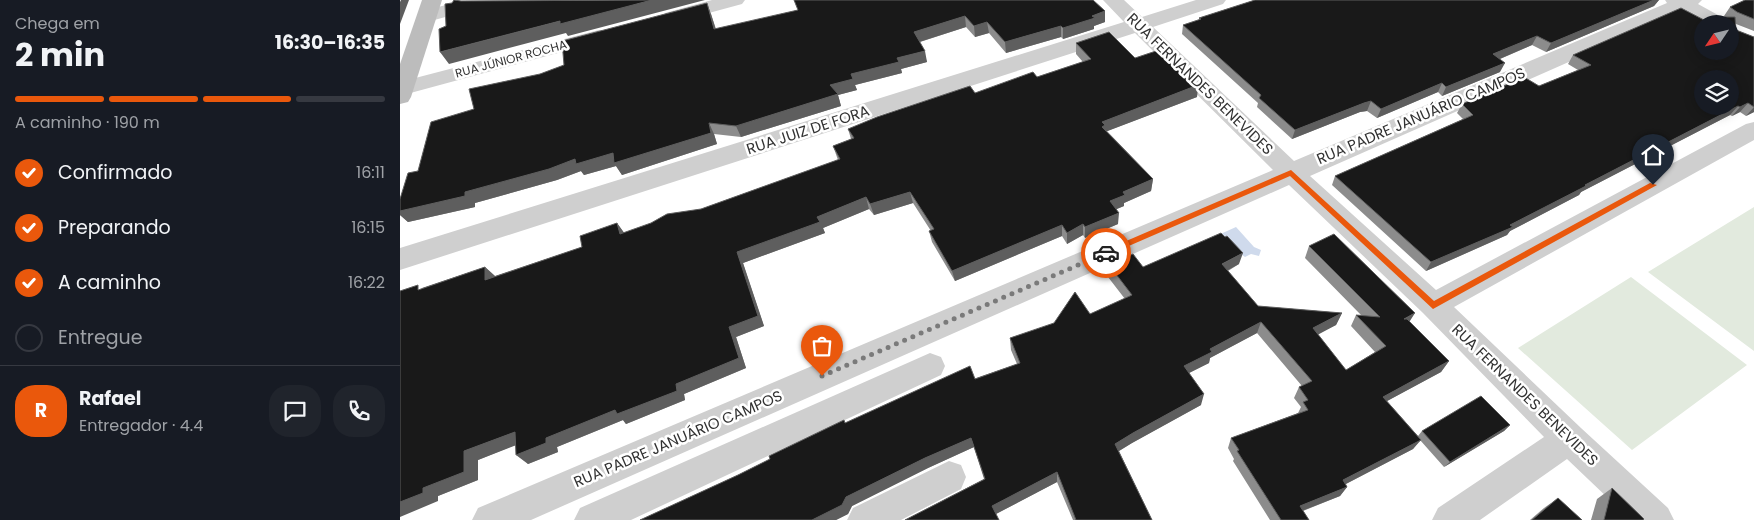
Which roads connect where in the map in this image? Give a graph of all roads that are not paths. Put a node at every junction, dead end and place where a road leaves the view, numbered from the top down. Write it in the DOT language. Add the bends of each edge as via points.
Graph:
graph roads {
  1 [pos="735,0"];
  2 [pos="1113,0"];
  3 [pos="1216,0"];
  4 [pos="1684,1"];
  5 [pos="429,8"];
  6 [pos="453,9"];
  7 [pos="1708,15"];
  8 [pos="649,23"];
  9 [pos="1139,25"];
  10 [pos="620,31"];
  11 [pos="402,93"];
  12 [pos="1754,130"];
  13 [pos="1291,173"];
  14 [pos="400,259"];
  15 [pos="1433,306"];
  16 [pos="930,366"];
  17 [pos="1570,439"];
  18 [pos="590,477"];
  19 [pos="949,477"];
  20 [pos="490,520"];
  21 [pos="594,520"];
  22 [pos="865,520"];
  23 [pos="1450,520"];
  24 [pos="1656,520"];
  1 -- 8 [label="street"];
  2 -- 9 [label="street, RUA FERNANDES BENEVIDES"];
  3 -- 9 [label="street, RUA JUIZ DE FORA"];
  4 -- 7 [label="street"];
  4 -- 13 [label="street, RUA PADRE JANUÁRIO CAMPOS"];
  5 -- 6 [label="street"];
  5 -- 11 [label="main road"];
  9 -- 13 [label="street, RUA FERNANDES BENEVIDES"];
  9 -- 14 [label="street, RUA JUIZ DE FORA"];
  10 -- 11 [label="street, RUA JÚNIOR ROCHA"];
  12 -- 15 [label="street"];
  13 -- 15 [label="street, RUA FERNANDES BENEVIDES"];
  13 -- 18 [label="street, RUA PADRE JANUÁRIO CAMPOS"];
  15 -- 17 [label="street, RUA FERNANDES BENEVIDES"];
  16 -- 21 [label="street"];
  17 -- 23 [label="street"];
  17 -- 24 [label="street, RUA FERNANDES BENEVIDES"];
  18 -- 20 [label="street, RUA PADRE JANUÁRIO CAMPOS"];
  18 -- 21 [label="street"];
  19 -- 22 [label="street"];
}
